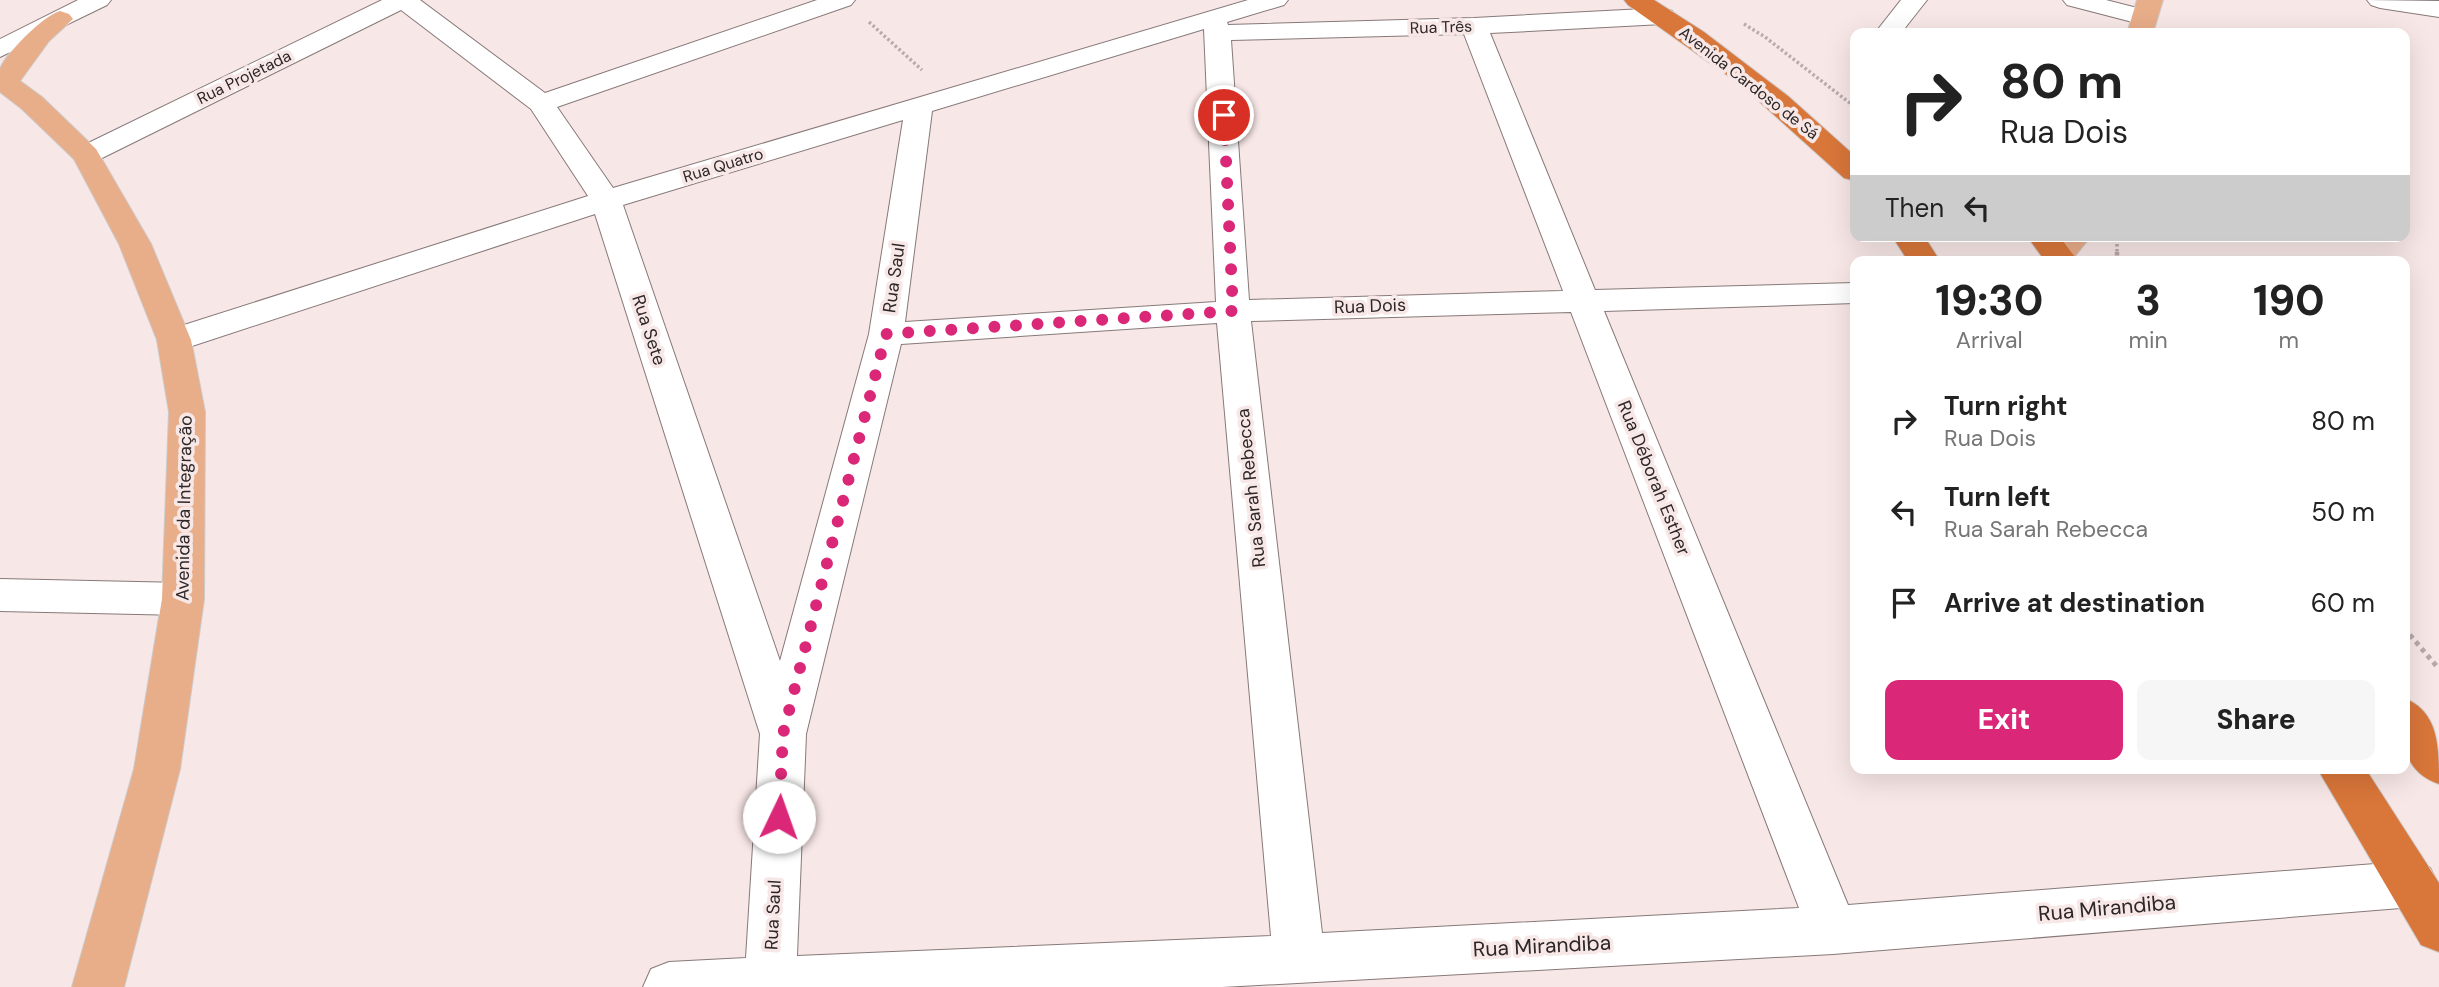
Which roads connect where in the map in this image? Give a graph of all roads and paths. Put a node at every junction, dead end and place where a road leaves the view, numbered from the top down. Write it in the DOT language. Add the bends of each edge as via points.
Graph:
graph roads {
  1 [pos="403,0"];
  2 [pos="1275,0"];
  3 [pos="1637,0"];
  4 [pos="1914,0"];
  5 [pos="2076,0"];
  6 [pos="2380,0"];
  7 [pos="2418,0"];
  8 [pos="829,2"];
  9 [pos="2439,7"];
  10 [pos="1668,8"];
  11 [pos="80,9"];
  12 [pos="2146,10"];
  13 [pos="864,18"];
  14 [pos="1735,19"];
  15 [pos="1215,25"];
  16 [pos="1474,26"];
  17 [pos="1892,28"];
  18 [pos="0,30"];
  19 [pos="1,70"];
  20 [pos="935,101"];
  21 [pos="541,103"];
  22 [pos="1846,114"];
  23 [pos="86,155"];
  24 [pos="1850,167"];
  25 [pos="606,200"];
  26 [pos="1850,293"];
  27 [pos="1584,299"];
  28 [pos="1233,311"];
  29 [pos="886,334"];
  30 [pos="174,341"];
  31 [pos="0,595"];
  32 [pos="183,599"];
  33 [pos="2410,635"];
  34 [pos="2439,669"];
  35 [pos="2410,724"];
  36 [pos="783,734"];
  37 [pos="2439,764"];
  38 [pos="2344,774"];
  39 [pos="2413,884"];
  40 [pos="2439,928"];
  41 [pos="1833,930"];
  42 [pos="1299,959"];
  43 [pos="770,983"];
  44 [pos="99,987"];
  45 [pos="668,987"];
  1 -- 21 [label="street, Rua Sete"];
  1 -- 23 [label="street, Rua Projetada"];
  2 -- 15 [label="street, Rua Quatro"];
  3 -- 10 [label="highway, Avenida Cardoso de Sá"];
  4 -- 17 [label="street"];
  5 -- 12 [label="street"];
  6 -- 9 [label="street"];
  7 -- 9 [label="street"];
  8 -- 21 [label="street"];
  10 -- 16 [label="street, Rua Três"];
  10 -- 22 [label="highway, Avenida Cardoso de Sá" via="1739,45"];
  10 -- 24 [label="highway, Avenida Cardoso de Sá"];
  11 -- 18 [label="street"];
  11 -- 19 [label="main road" via="40,35"];
  13 -- 20 [label="path"];
  14 -- 22 [label="path" via="1765,37"];
  15 -- 16 [label="street, Rua Três"];
  15 -- 20 [label="street, Rua Quatro"];
  15 -- 28 [label="street, Rua Sarah Rebecca"];
  16 -- 27 [label="street, Rua Déborah Esther"];
  19 -- 23 [label="main road, Avenida da Integração"];
  20 -- 25 [label="street, Rua Quatro"];
  20 -- 29 [label="street, Rua Saul"];
  21 -- 25 [label="street, Rua Sete"];
  23 -- 30 [label="main road, Avenida da Integração" via="135,244"];
  25 -- 30 [label="street, Rua Quatro"];
  25 -- 36 [label="street, Rua Sete"];
  26 -- 27 [label="street, Rua Dois"];
  27 -- 28 [label="street, Rua Dois"];
  27 -- 41 [label="street, Rua Déborah Esther"];
  28 -- 29 [label="street, Rua Dois"];
  28 -- 42 [label="street, Rua Sarah Rebecca"];
  29 -- 36 [label="street, Rua Saul"];
  30 -- 32 [label="main road, Avenida da Integração" via="187,412"];
  31 -- 32 [label="street"];
  32 -- 44 [label="main road, Avenida da Integração" via="158,769"];
  33 -- 34 [label="path"];
  35 -- 37 [label="highway"];
  36 -- 43 [label="street, Rua Saul"];
  38 -- 39 [label="highway"];
  39 -- 40 [label="highway"];
  39 -- 41 [label="street, Rua Mirandiba"];
  41 -- 42 [label="street, Rua Mirandiba"];
  42 -- 43 [label="street, Rua Mirandiba"];
  43 -- 45 [label="street, Rua Mirandiba"];
}
